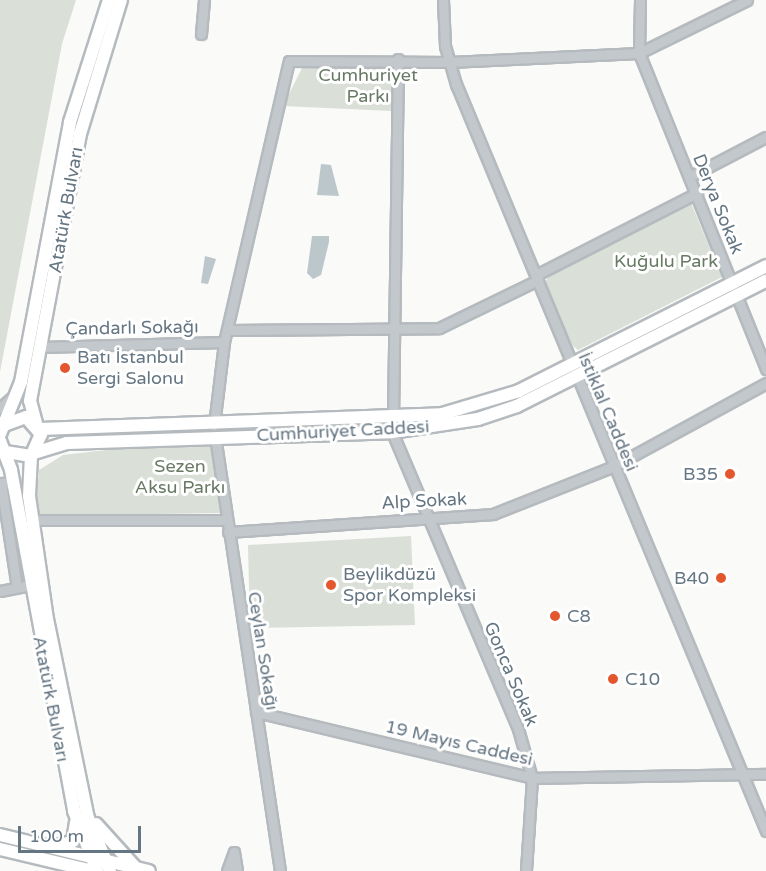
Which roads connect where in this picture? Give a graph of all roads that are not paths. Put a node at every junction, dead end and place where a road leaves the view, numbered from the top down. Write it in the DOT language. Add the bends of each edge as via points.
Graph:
graph roads {
  1 [pos="112,0"];
  2 [pos="204,0"];
  3 [pos="443,0"];
  4 [pos="640,0"];
  5 [pos="747,0"];
  6 [pos="201,34"];
  7 [pos="639,53"];
  8 [pos="398,59"];
  9 [pos="450,62"];
  10 [pos="766,137"];
  11 [pos="689,177"];
  12 [pos="697,194"];
  13 [pos="766,266"];
  14 [pos="537,278"];
  15 [pos="766,281"];
  16 [pos="735,288"];
  17 [pos="393,329"];
  18 [pos="230,330"];
  19 [pos="224,342"];
  20 [pos="41,347"];
  21 [pos="766,369"];
  22 [pos="573,370"];
  23 [pos="766,383"];
  24 [pos="16,395"];
  25 [pos="0,408"];
  26 [pos="393,419"];
  27 [pos="37,426"];
  28 [pos="2,429"];
  29 [pos="215,431"];
  30 [pos="392,432"];
  31 [pos="3,446"];
  32 [pos="32,454"];
  33 [pos="614,466"];
  34 [pos="3,482"];
  35 [pos="424,517"];
  36 [pos="32,520"];
  37 [pos="226,520"];
  38 [pos="228,532"];
  39 [pos="23,586"];
  40 [pos="0,591"];
  41 [pos="256,712"];
  42 [pos="766,774"];
  43 [pos="743,775"];
  44 [pos="532,778"];
  45 [pos="75,815"];
  46 [pos="88,818"];
  47 [pos="766,831"];
  48 [pos="0,835"];
  49 [pos="47,846"];
  50 [pos="0,849"];
  51 [pos="91,856"];
  52 [pos="109,866"];
  53 [pos="136,868"];
  54 [pos="95,871"];
  55 [pos="149,871"];
  56 [pos="227,871"];
  57 [pos="237,871"];
  58 [pos="280,871"];
  59 [pos="526,871"];
  1 -- 20 [label="main road, Atatürk Bulvarı" via="80,134"];
  1 -- 24 [label="main road" via="70,122"];
  2 -- 6 [label="street"];
  3 -- 9 [label="street, İstiklal Caddesi"];
  4 -- 7 [label="street"];
  5 -- 7 [label="street"];
  7 -- 9 [label="street, Ceylan Sokağı"];
  7 -- 11 [label="street, Derya Sokak"];
  8 -- 9 [label="street, Ceylan Sokağı"];
  8 -- 17 [label="street"];
  8 -- 18 [label="street, Ceylan Sokağı" via="295,58 285,66"];
  9 -- 14 [label="street, İstiklal Caddesi"];
  10 -- 11 [label="street"];
  11 -- 12 [label="street, Derya Sokak"];
  12 -- 14 [label="street"];
  12 -- 16 [label="street, Derya Sokak"];
  13 -- 16 [label="main road, Cumhuriyet Caddesi"];
  14 -- 17 [label="street" via="457,323"];
  14 -- 22 [label="street, İstiklal Caddesi"];
  15 -- 16 [label="main road, Cumhuriyet Caddesi"];
  16 -- 21 [label="street, Derya Sokak"];
  16 -- 22 [label="main road, Cumhuriyet Caddesi"];
  17 -- 18 [label="street"];
  17 -- 26 [label="street"];
  18 -- 19 [label="street, Ceylan Sokağı"];
  19 -- 20 [label="street, Çandarlı Sokağı"];
  19 -- 29 [label="street, Ceylan Sokağı"];
  20 -- 27 [label="main road, Atatürk Bulvarı" via="30,401"];
  22 -- 26 [label="main road, Cumhuriyet Caddesi" via="442,414"];
  22 -- 30 [label="main road, Cumhuriyet Caddesi" via="517,406"];
  22 -- 33 [label="street, İstiklal Caddesi"];
  23 -- 33 [label="street, Alp Sokak"];
  24 -- 25 [label="street"];
  24 -- 28 [label="main road"];
  26 -- 29 [label="main road, Cumhuriyet Caddesi"];
  26 -- 30 [label="main road"];
  27 -- 28 [label="main road, Cumhuriyet Caddesi" via="18,417"];
  27 -- 29 [label="main road, Cumhuriyet Caddesi"];
  27 -- 32 [label="main road, Atatürk Bulvarı"];
  29 -- 30 [label="main road, Cumhuriyet Caddesi"];
  29 -- 32 [label="main road, Cumhuriyet Caddesi" via="67,443"];
  29 -- 37 [label="street, Ceylan Sokağı"];
  30 -- 35 [label="street, Gonca Sokak"];
  31 -- 32 [label="main road"];
  31 -- 34 [label="main road, Atatürk Bulvarı"];
  32 -- 36 [label="main road, Atatürk Bulvarı"];
  33 -- 35 [label="street, Alp Sokak" via="493,514"];
  33 -- 43 [label="street, İstiklal Caddesi"];
  34 -- 39 [label="main road, Atatürk Bulvarı"];
  35 -- 38 [label="street, Alp Sokak"];
  35 -- 44 [label="street, Gonca Sokak" via="518,729"];
  36 -- 37 [label="street"];
  36 -- 46 [label="main road, Atatürk Bulvarı"];
  37 -- 38 [label="street, Ceylan Sokağı"];
  38 -- 41 [label="street, Ceylan Sokağı"];
  39 -- 40 [label="street"];
  39 -- 45 [label="main road, Atatürk Bulvarı"];
  41 -- 44 [label="street, 19 Mayıs Caddesi"];
  41 -- 58 [label="street, Ceylan Sokağı"];
  42 -- 43 [label="street, 19 Mayıs Caddesi"];
  43 -- 44 [label="street, 19 Mayıs Caddesi"];
  43 -- 47 [label="street, İstiklal Caddesi"];
  44 -- 59 [label="street, Gonca Sokak"];
  45 -- 49 [label="main road" via="73,841"];
  45 -- 51 [label="main road, Atatürk Bulvarı"];
  46 -- 52 [label="main road, Atatürk Bulvarı"];
  46 -- 53 [label="main road"];
  48 -- 49 [label="main road"];
  49 -- 51 [label="main road"];
  50 -- 54 [label="main road"];
  51 -- 52 [label="main road"];
  51 -- 54 [label="main road, Atatürk Bulvarı"];
  52 -- 53 [label="main road"];
  53 -- 55 [label="main road"];
  56 -- 57 [label="street" via="234,852"];
}
